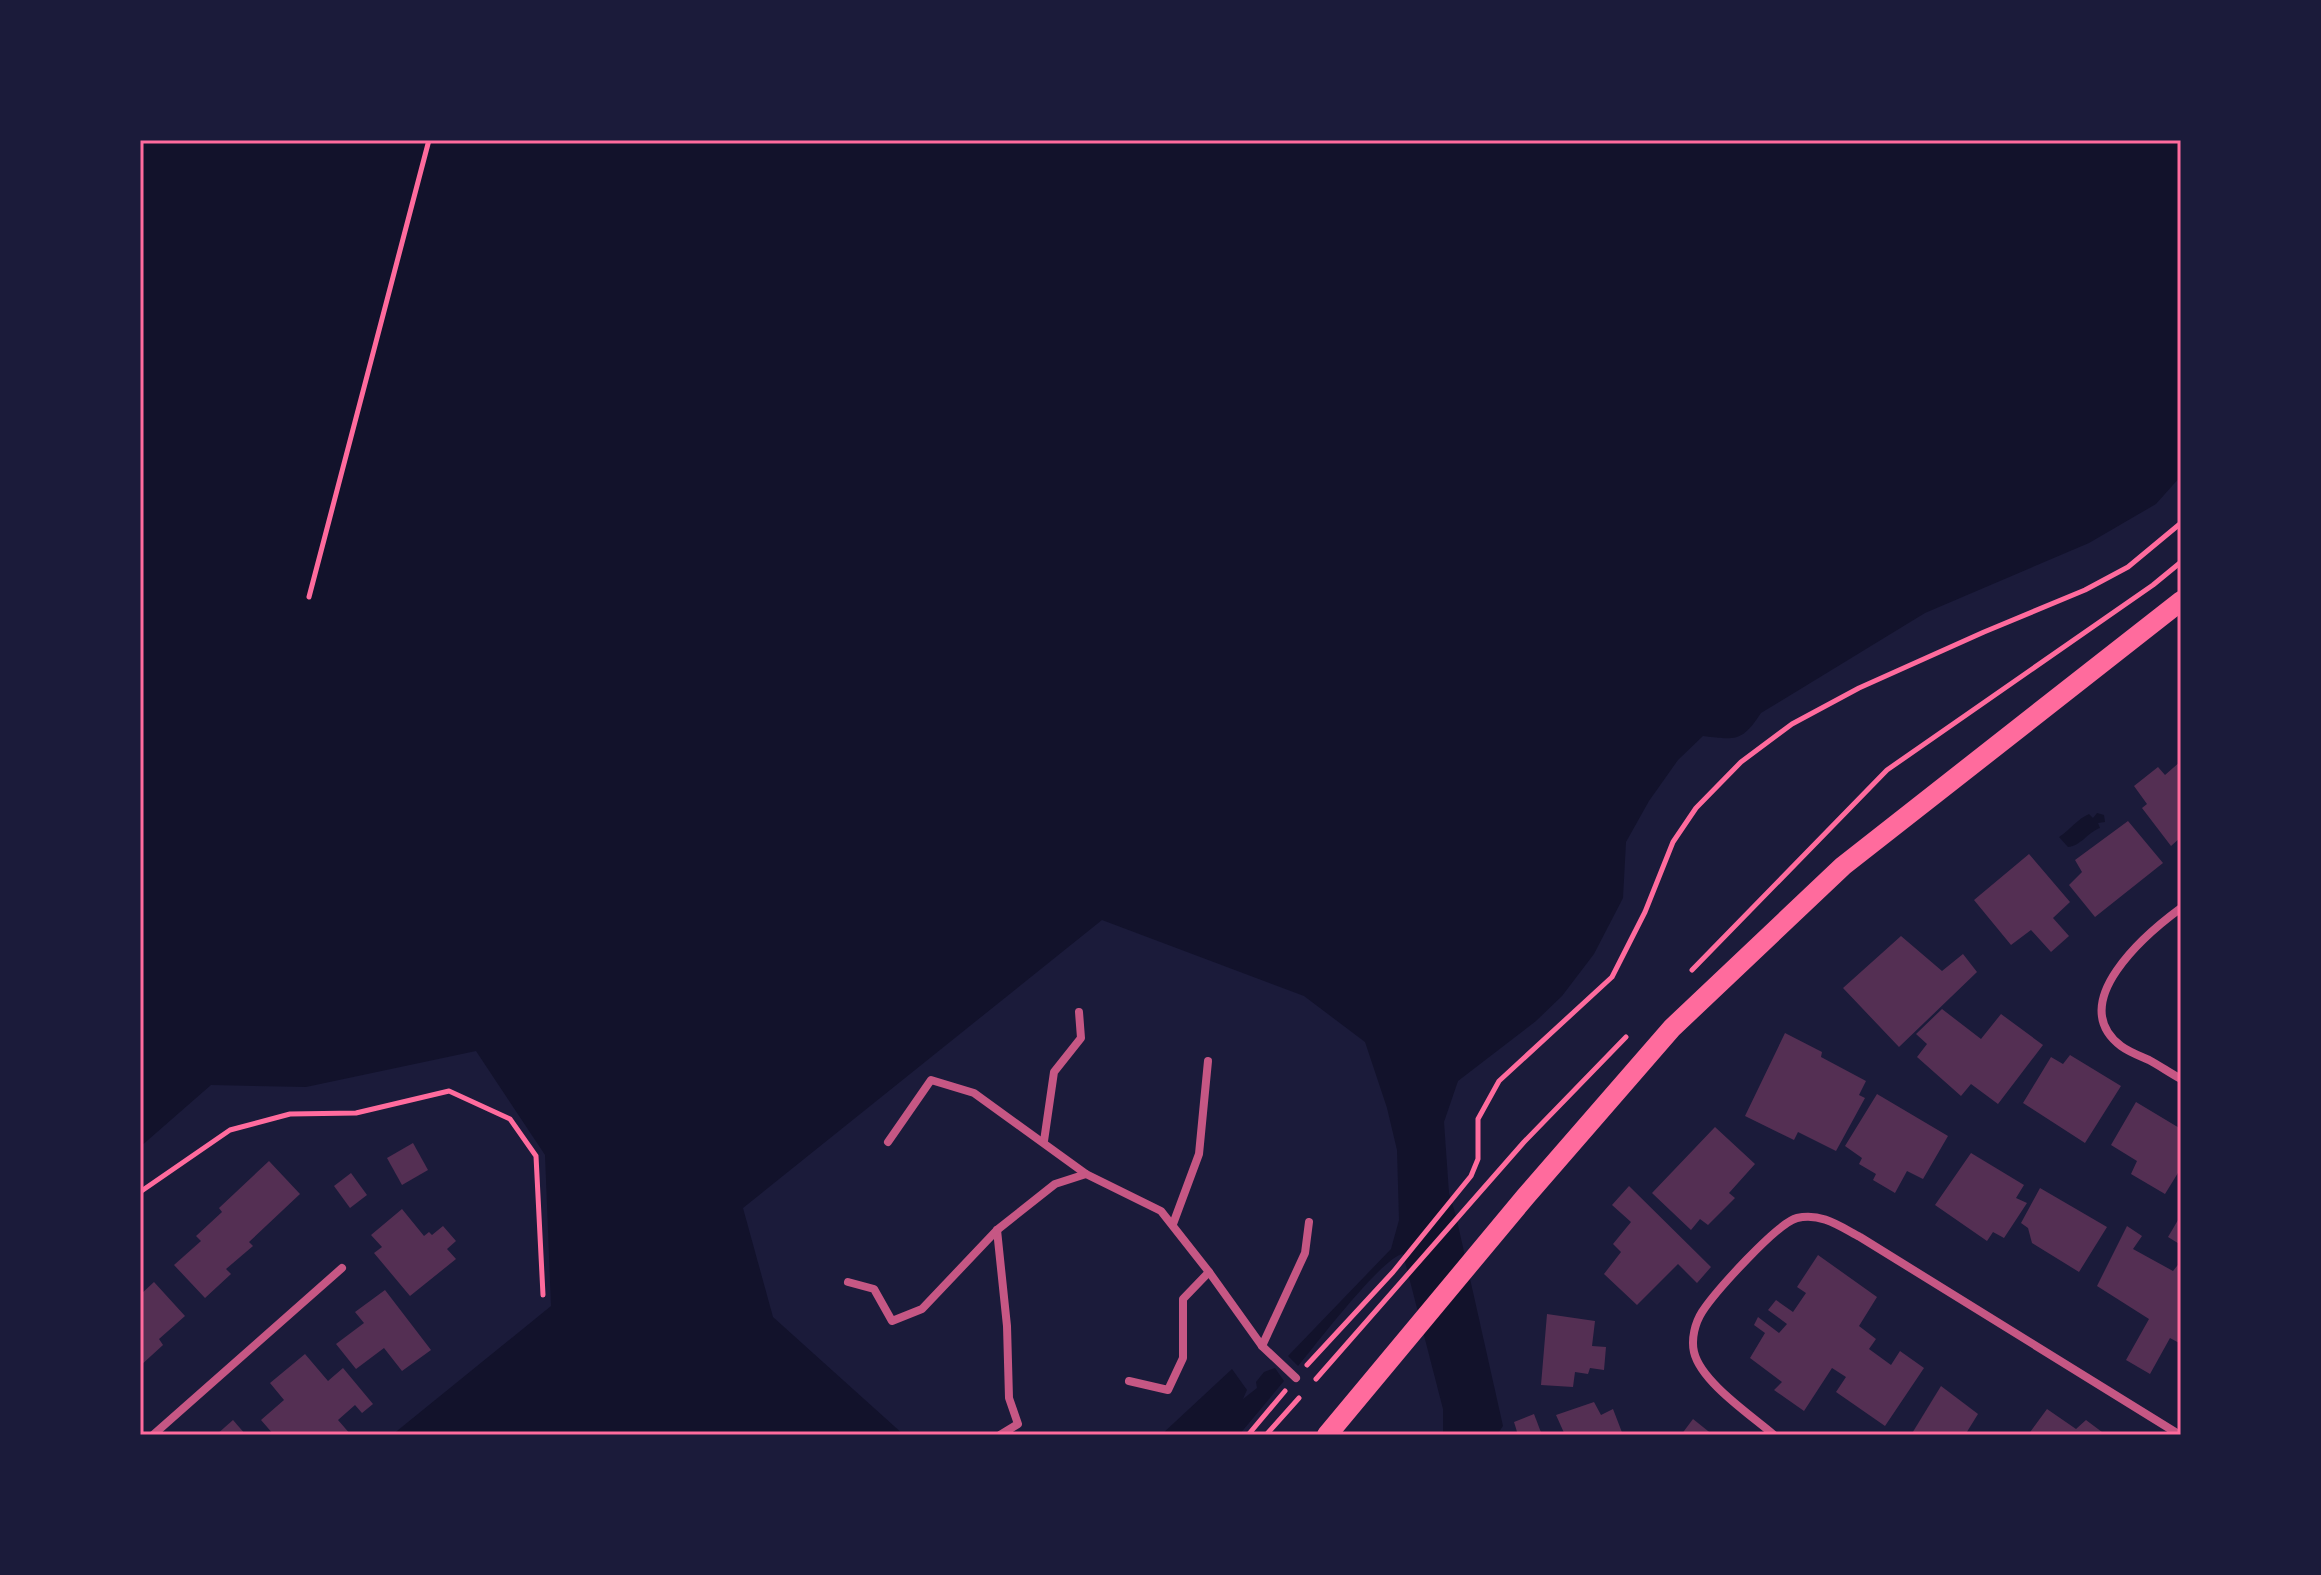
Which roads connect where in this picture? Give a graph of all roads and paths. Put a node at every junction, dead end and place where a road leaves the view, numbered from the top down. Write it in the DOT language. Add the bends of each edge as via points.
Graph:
graph roads {
  1 [pos="429,140"];
  2 [pos="2181,523"];
  3 [pos="309,597"];
  4 [pos="2181,601"];
  5 [pos="2181,908"];
  6 [pos="1079,1012"];
  7 [pos="1208,1061"];
  8 [pos="2181,1079"];
  9 [pos="1044,1141"];
  10 [pos="888,1142"];
  11 [pos="1086,1174"];
  12 [pos="140,1192"];
  13 [pos="1465,1208"];
  14 [pos="1309,1222"];
  15 [pos="1173,1224"];
  16 [pos="997,1230"];
  17 [pos="342,1268"];
  18 [pos="1209,1272"];
  19 [pos="848,1282"];
  20 [pos="543,1295"];
  21 [pos="1262,1346"];
  22 [pos="1296,1378"];
  23 [pos="1129,1381"];
  24 [pos="153,1435"];
  25 [pos="1000,1435"];
  26 [pos="1248,1435"];
  27 [pos="1266,1435"];
  28 [pos="1327,1435"];
  29 [pos="1774,1435"];
  30 [pos="2180,1435"];
  1 -- 3 [label="path"];
  2 -- 22 [label="path" via="2128,567 1859,688 1792,724 1741,762 1696,808 1673,842 1612,977 1499,1081 1478,1119 1478,1159 1471,1176"];
  4 -- 28 [label="main road" via="1843,866 1672,1028"];
  5 -- 8 [label="street" via="2124,958 2103,1011 2106,1029 2120,1046"];
  6 -- 9 [label="street" via="1081,1038 1054,1072"];
  7 -- 15 [label="street" via="1199,1154"];
  9 -- 10 [label="street" via="974,1093 931,1080"];
  9 -- 11 [label="street"];
  11 -- 15 [label="street" via="1161,1211"];
  11 -- 16 [label="street" via="1055,1184"];
  12 -- 20 [label="path" via="230,1130 290,1114 356,1113 449,1091 510,1119 536,1156"];
  13 -- 27 [label="path"];
  14 -- 21 [label="street" via="1305,1253"];
  15 -- 18 [label="street"];
  16 -- 19 [label="street" via="922,1309 892,1321 874,1289"];
  16 -- 25 [label="street" via="1009,1398 1018,1424"];
  17 -- 24 [label="street"];
  18 -- 21 [label="street"];
  18 -- 23 [label="street" via="1183,1299 1183,1358 1168,1390"];
  21 -- 22 [label="street"];
  22 -- 26 [label="path"];
  29 -- 30 [label="street" via="1700,1367 1694,1330 1703,1310 1770,1234 1797,1218 1824,1218"];
}
